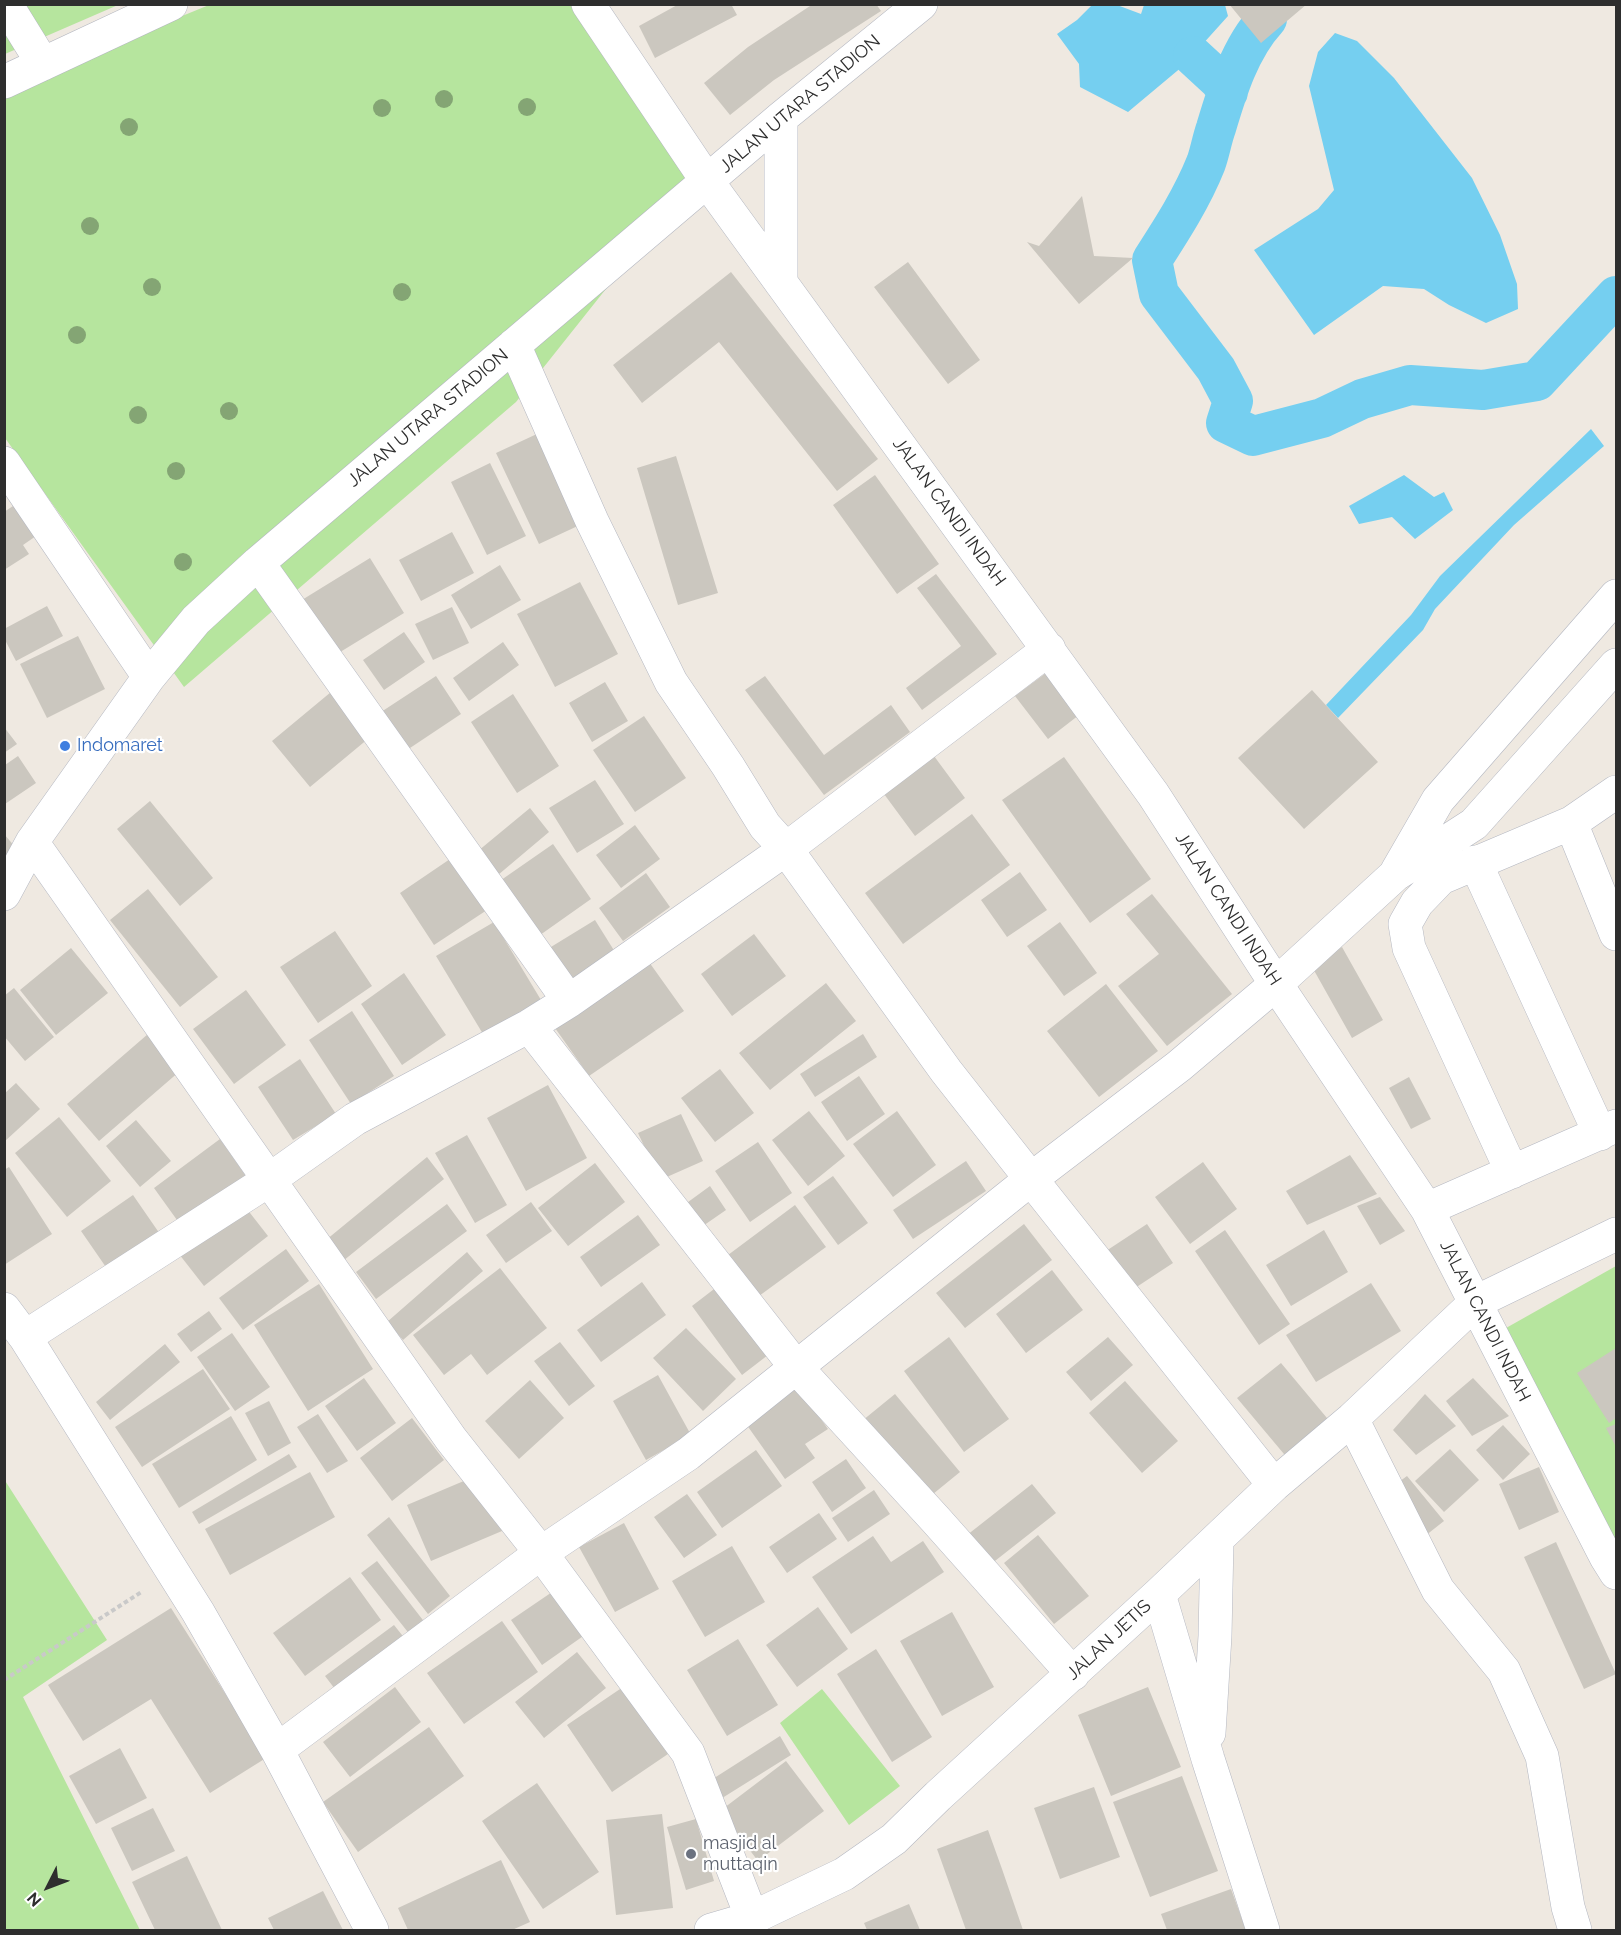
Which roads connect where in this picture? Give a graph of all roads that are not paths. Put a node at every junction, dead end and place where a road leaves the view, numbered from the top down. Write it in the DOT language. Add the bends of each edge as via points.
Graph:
graph roads {
  1 [pos="6,4"];
  2 [pos="588,4"];
  3 [pos="921,4"];
  4 [pos="166,6"];
  5 [pos="43,64"];
  6 [pos="4,82"];
  7 [pos="781,118"];
  8 [pos="707,181"];
  9 [pos="781,283"];
  10 [pos="514,345"];
  11 [pos="4,463"];
  12 [pos="258,563"];
  13 [pos="1617,596"];
  14 [pos="1049,649"];
  15 [pos="1617,664"];
  16 [pos="149,678"];
  17 [pos="1617,792"];
  18 [pos="1571,823"];
  19 [pos="32,842"];
  20 [pos="786,849"];
  21 [pos="1475,862"];
  22 [pos="1395,875"];
  23 [pos="4,894"];
  24 [pos="1617,934"];
  25 [pos="1276,984"];
  26 [pos="569,1001"];
  27 [pos="529,1026"];
  28 [pos="1608,1130"];
  29 [pos="1512,1172"];
  30 [pos="1031,1179"];
  31 [pos="269,1180"];
  32 [pos="1427,1209"];
  33 [pos="1617,1234"];
  34 [pos="1476,1302"];
  35 [pos="4,1309"];
  36 [pos="25,1337"];
  37 [pos="795,1366"];
  38 [pos="1352,1419"];
  39 [pos="1274,1485"];
  40 [pos="1217,1541"];
  41 [pos="541,1553"];
  42 [pos="1617,1573"];
  43 [pos="1159,1594"];
  44 [pos="1073,1674"];
  45 [pos="277,1750"];
  46 [pos="1208,1759"];
  47 [pos="752,1918"];
  48 [pos="372,1930"];
  49 [pos="711,1930"];
  50 [pos="1263,1930"];
  51 [pos="1575,1930"];
  1 -- 5 [label="street"];
  2 -- 8 [label="street, JALAN CANDI INDAH"];
  3 -- 7 [label="street, JALAN UTARA STADION"];
  4 -- 5 [label="street"];
  5 -- 6 [label="street"];
  7 -- 8 [label="street, JALAN UTARA STADION"];
  7 -- 9 [label="street"];
  8 -- 9 [label="street, JALAN CANDI INDAH"];
  8 -- 10 [label="street, JALAN UTARA STADION"];
  9 -- 14 [label="street, JALAN CANDI INDAH"];
  10 -- 12 [label="street, JALAN UTARA STADION"];
  10 -- 20 [label="street" via="592,520 671,682 765,826"];
  11 -- 16 [label="street"];
  12 -- 16 [label="street, JALAN UTARA STADION" via="196,620"];
  12 -- 26 [label="street"];
  13 -- 22 [label="street" via="1438,800"];
  14 -- 20 [label="street"];
  14 -- 25 [label="street, JALAN CANDI INDAH" via="1153,794"];
  15 -- 22 [label="street" via="1474,824"];
  16 -- 19 [label="street, JALAN UTARA STADION"];
  17 -- 18 [label="street"];
  18 -- 21 [label="street"];
  18 -- 24 [label="street"];
  19 -- 23 [label="street, JALAN UTARA STADION"];
  19 -- 31 [label="street"];
  20 -- 26 [label="street"];
  20 -- 30 [label="street" via="946,1071"];
  21 -- 28 [label="street"];
  21 -- 29 [label="street" via="1441,878 1417,903 1405,924 1409,948"];
  22 -- 25 [label="street"];
  25 -- 30 [label="street" via="1179,1066"];
  25 -- 32 [label="street, JALAN CANDI INDAH"];
  26 -- 27 [label="street"];
  27 -- 31 [label="street" via="355,1119"];
  27 -- 37 [label="street"];
  28 -- 29 [label="street"];
  29 -- 32 [label="street"];
  30 -- 37 [label="street"];
  30 -- 39 [label="street"];
  31 -- 36 [label="street"];
  31 -- 41 [label="street" via="451,1439"];
  32 -- 34 [label="street, JALAN CANDI INDAH"];
  33 -- 34 [label="street, JALAN JETIS"];
  34 -- 38 [label="street, JALAN JETIS"];
  34 -- 42 [label="street, JALAN CANDI INDAH"];
  35 -- 36 [label="street"];
  36 -- 45 [label="street" via="198,1612"];
  37 -- 41 [label="street" via="688,1454"];
  37 -- 44 [label="street"];
  38 -- 39 [label="street, JALAN JETIS"];
  38 -- 51 [label="street" via="1438,1590 1504,1671 1542,1756"];
  39 -- 40 [label="street, JALAN JETIS"];
  40 -- 43 [label="street, JALAN JETIS"];
  40 -- 46 [label="street"];
  41 -- 45 [label="street"];
  41 -- 47 [label="street" via="688,1753"];
  43 -- 44 [label="street, JALAN JETIS"];
  43 -- 46 [label="street"];
  44 -- 47 [label="street, JALAN JETIS" via="894,1839 844,1874"];
  45 -- 48 [label="street"];
  46 -- 50 [label="street"];
  47 -- 49 [label="street, JALAN JETIS"];
}
